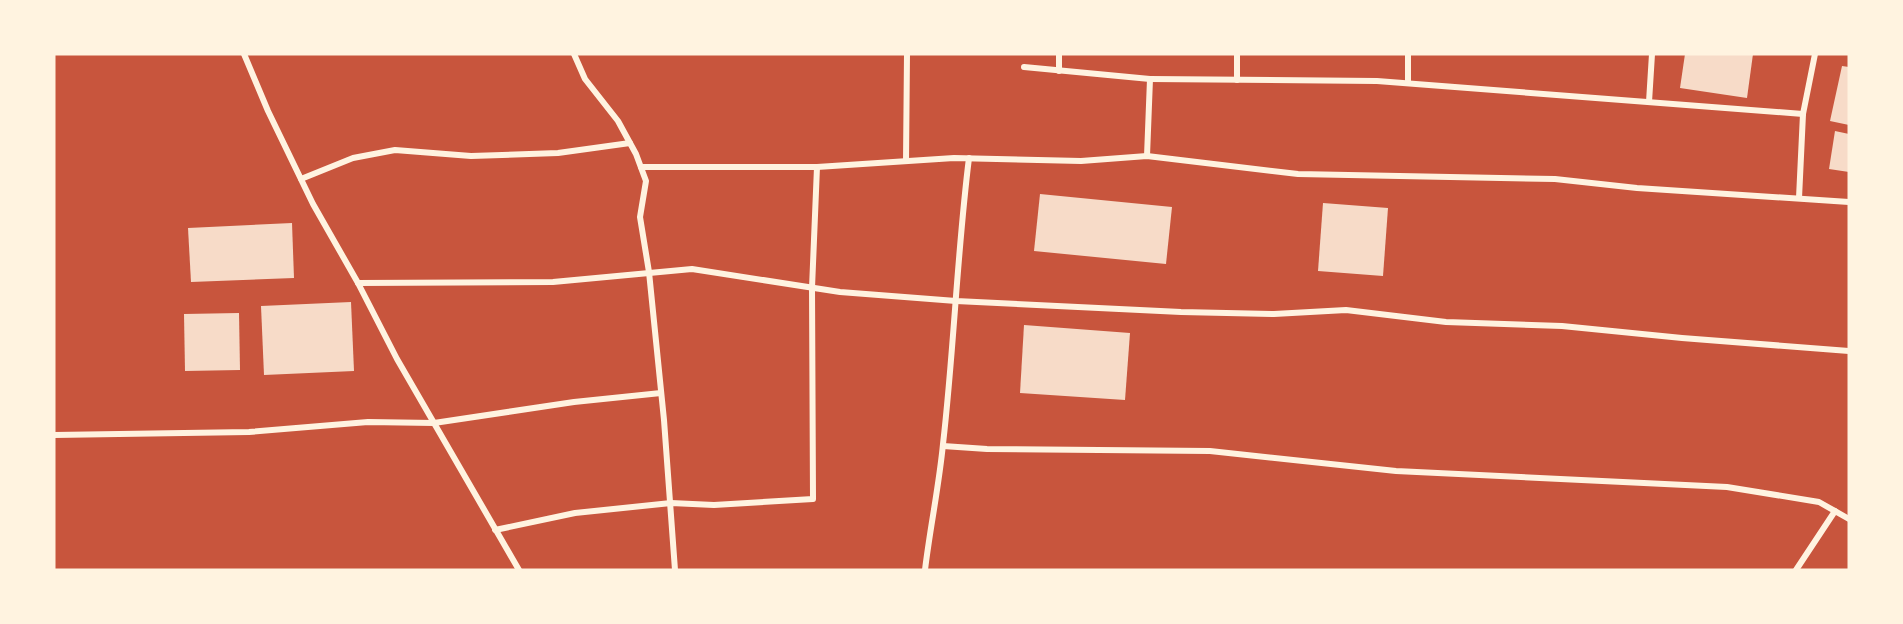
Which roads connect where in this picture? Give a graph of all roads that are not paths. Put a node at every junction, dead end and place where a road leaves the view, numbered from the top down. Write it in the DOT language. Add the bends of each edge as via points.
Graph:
graph roads {
  1 [pos="244,54"];
  2 [pos="574,54"];
  3 [pos="907,54"];
  4 [pos="1059,54"];
  5 [pos="1237,54"];
  6 [pos="1408,54"];
  7 [pos="1652,54"];
  8 [pos="1815,54"];
  9 [pos="1024,67"];
  10 [pos="1059,71"];
  11 [pos="1150,79"];
  12 [pos="1237,80"];
  13 [pos="1408,83"];
  14 [pos="1649,102"];
  15 [pos="1803,114"];
  16 [pos="630,143"];
  17 [pos="1147,156"];
  18 [pos="969,158"];
  19 [pos="906,161"];
  20 [pos="641,167"];
  21 [pos="817,167"];
  22 [pos="301,179"];
  23 [pos="1800,198"];
  24 [pos="1849,202"];
  25 [pos="649,272"];
  26 [pos="358,283"];
  27 [pos="812,288"];
  28 [pos="956,301"];
  29 [pos="1849,351"];
  30 [pos="661,393"];
  31 [pos="434,423"];
  32 [pos="54,435"];
  33 [pos="943,446"];
  34 [pos="671,503"];
  35 [pos="1835,511"];
  36 [pos="1849,519"];
  37 [pos="495,530"];
  38 [pos="519,570"];
  39 [pos="675,570"];
  40 [pos="925,570"];
  41 [pos="1796,570"];
  1 -- 22 [label="street"];
  2 -- 16 [label="street" via="585,79 618,120"];
  3 -- 19 [label="street"];
  4 -- 10 [label="street"];
  5 -- 12 [label="street"];
  6 -- 13 [label="street"];
  7 -- 14 [label="street"];
  8 -- 15 [label="street"];
  9 -- 10 [label="street"];
  10 -- 11 [label="street"];
  11 -- 12 [label="street"];
  11 -- 17 [label="street"];
  12 -- 13 [label="street"];
  13 -- 14 [label="street"];
  14 -- 15 [label="street"];
  15 -- 23 [label="street"];
  16 -- 20 [label="street"];
  16 -- 22 [label="street" via="558,153 471,156 395,150 353,158"];
  17 -- 18 [label="street" via="1081,160"];
  17 -- 23 [label="street" via="1298,174 1555,179"];
  18 -- 19 [label="street"];
  18 -- 28 [label="street"];
  19 -- 21 [label="street"];
  20 -- 21 [label="street"];
  20 -- 25 [label="street" via="646,181 640,217"];
  21 -- 27 [label="street"];
  22 -- 26 [label="street"];
  23 -- 24 [label="street"];
  25 -- 26 [label="street" via="553,282"];
  25 -- 27 [label="street" via="692,269"];
  25 -- 30 [label="street"];
  26 -- 31 [label="street"];
  27 -- 28 [label="street"];
  27 -- 34 [label="street" via="813,499 714,505"];
  28 -- 29 [label="street" via="1180,312 1274,314 1346,310 1446,322 1562,326"];
  28 -- 33 [label="street"];
  30 -- 31 [label="street"];
  30 -- 34 [label="street"];
  31 -- 32 [label="street" via="368,422 249,432"];
  31 -- 37 [label="street"];
  33 -- 35 [label="street" via="1210,451 1396,471 1727,487 1819,502"];
  33 -- 40 [label="street"];
  34 -- 37 [label="street" via="575,513"];
  34 -- 39 [label="street"];
  35 -- 36 [label="street"];
  35 -- 41 [label="street"];
  37 -- 38 [label="street"];
}
